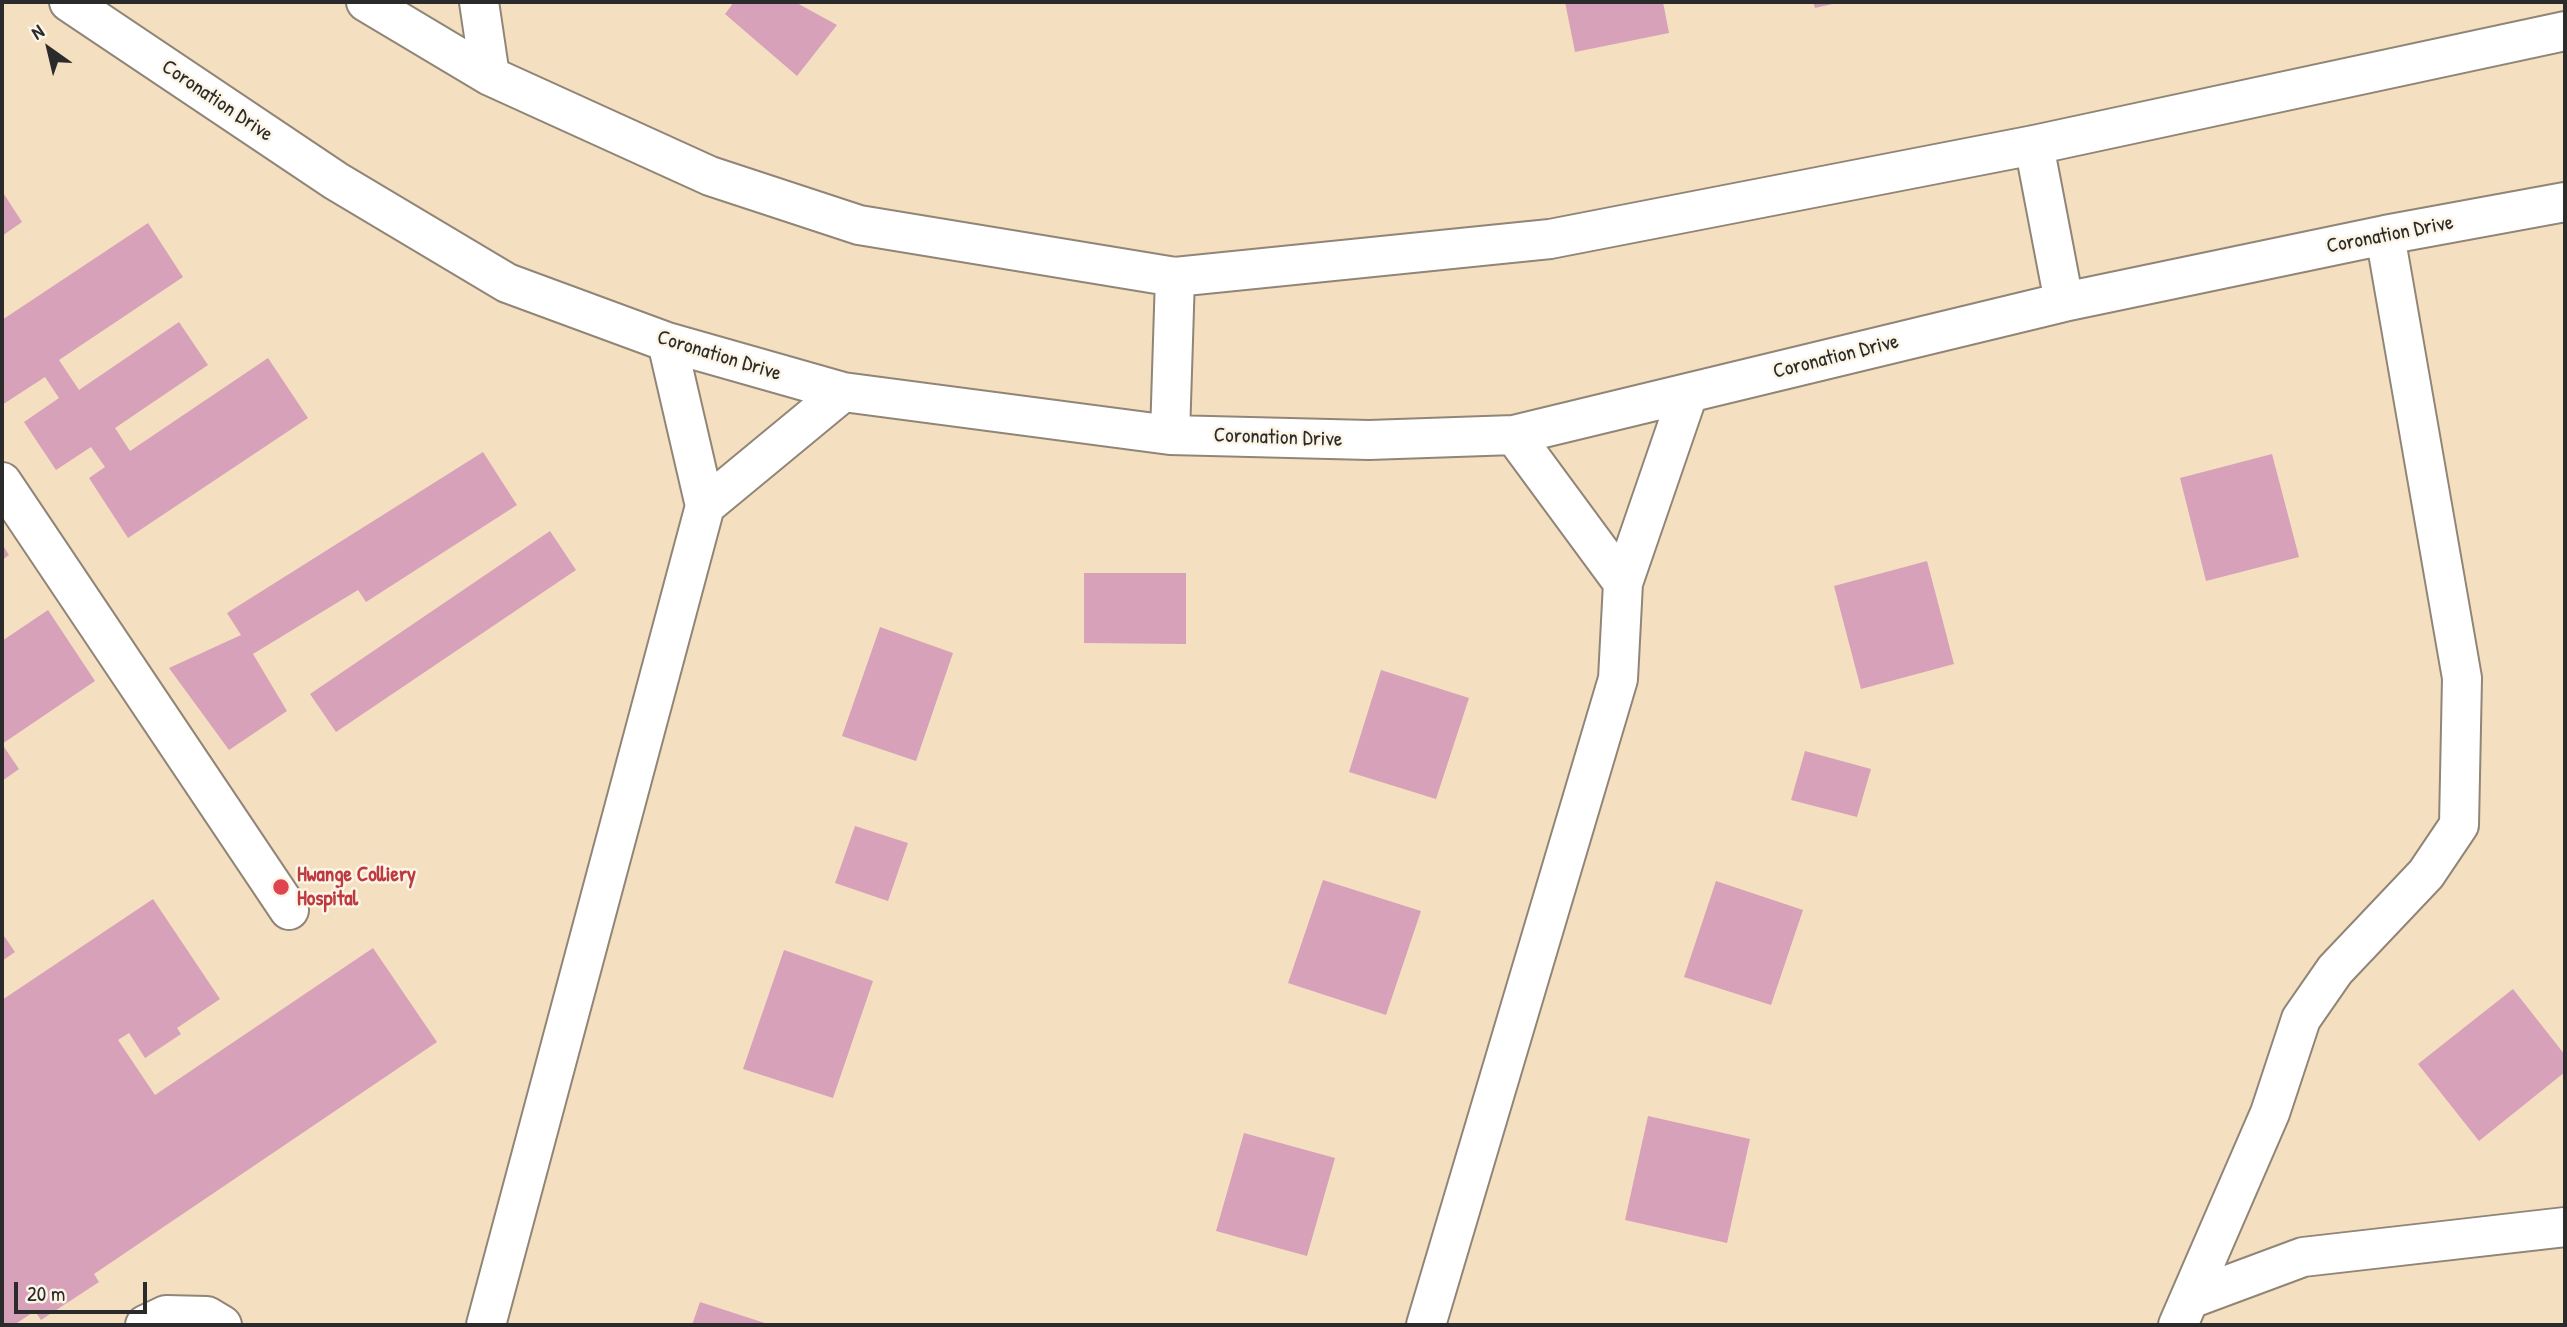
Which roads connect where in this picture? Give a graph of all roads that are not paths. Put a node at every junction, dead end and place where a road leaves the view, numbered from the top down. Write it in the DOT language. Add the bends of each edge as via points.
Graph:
graph roads {
  1 [pos="69,2"];
  2 [pos="366,2"];
  3 [pos="479,2"];
  4 [pos="2565,31"];
  5 [pos="490,76"];
  6 [pos="2034,145"];
  7 [pos="2565,202"];
  8 [pos="2385,235"];
  9 [pos="1175,277"];
  10 [pos="2064,302"];
  11 [pos="667,342"];
  12 [pos="843,392"];
  13 [pos="1688,394"];
  14 [pos="1170,435"];
  15 [pos="1514,435"];
  16 [pos="2,482"];
  17 [pos="705,506"];
  18 [pos="1623,583"];
  19 [pos="289,910"];
  20 [pos="2565,1227"];
  21 [pos="2184,1312"];
  22 [pos="145,1325"];
  23 [pos="222,1325"];
  24 [pos="486,1325"];
  25 [pos="1426,1325"];
  1 -- 11 [label="street, Coronation Drive" via="336,181 507,283"];
  2 -- 5 [label="street"];
  3 -- 5 [label="street"];
  4 -- 6 [label="street"];
  5 -- 9 [label="street" via="710,176 859,226"];
  6 -- 9 [label="street" via="1550,239"];
  6 -- 10 [label="street"];
  7 -- 8 [label="street, Coronation Drive"];
  8 -- 10 [label="street, Coronation Drive"];
  8 -- 21 [label="street" via="2462,678 2459,825 2426,874 2335,970 2301,1019 2270,1113"];
  9 -- 14 [label="street"];
  10 -- 13 [label="street, Coronation Drive"];
  11 -- 12 [label="street, Coronation Drive"];
  11 -- 17 [label="street"];
  12 -- 14 [label="street, Coronation Drive"];
  12 -- 17 [label="street"];
  13 -- 15 [label="street, Coronation Drive"];
  13 -- 18 [label="street"];
  14 -- 15 [label="street, Coronation Drive" via="1369,440"];
  15 -- 18 [label="street"];
  16 -- 19 [label="street"];
  17 -- 24 [label="street"];
  18 -- 25 [label="street" via="1618,679"];
  20 -- 21 [label="street" via="2303,1257"];
  22 -- 23 [label="street" via="166,1315 207,1316"];
}
